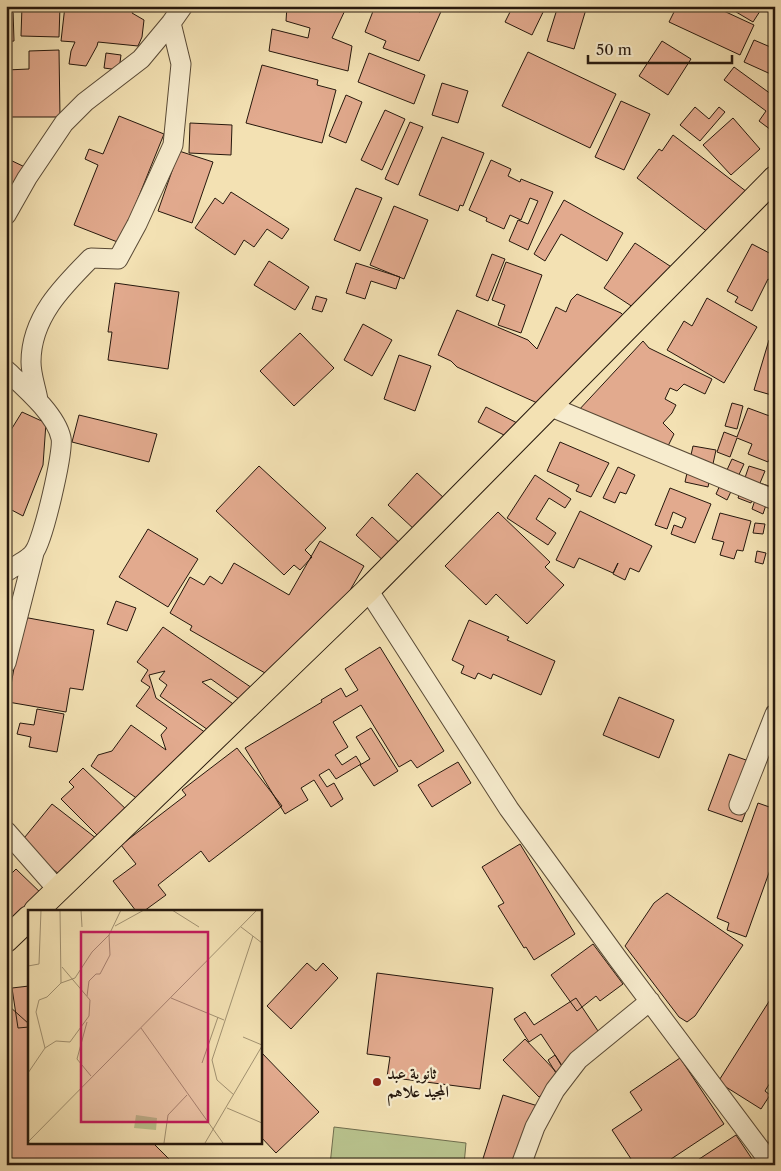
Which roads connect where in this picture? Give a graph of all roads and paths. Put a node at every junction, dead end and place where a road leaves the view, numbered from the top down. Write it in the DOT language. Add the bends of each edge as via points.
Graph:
graph roads {
  1 [pos="183,6"];
  2 [pos="171,23"];
  3 [pos="775,178"];
  4 [pos="6,215"];
  5 [pos="6,370"];
  6 [pos="38,400"];
  7 [pos="549,406"];
  8 [pos="775,500"];
  9 [pos="34,553"];
  10 [pos="6,572"];
  11 [pos="368,590"];
  12 [pos="6,663"];
  13 [pos="775,714"];
  14 [pos="739,805"];
  15 [pos="6,831"];
  16 [pos="58,890"];
  17 [pos="37,910"];
  18 [pos="28,919"];
  19 [pos="6,940"];
  20 [pos="650,1001"];
  21 [pos="520,1165"];
  22 [pos="772,1165"];
  1 -- 2 [label="street"];
  2 -- 4 [label="street" via="141,59 85,102 64,123"];
  2 -- 6 [label="street" via="181,64 173,146 118,259 90,258 49,304 32,348 31,365"];
  3 -- 7 [label="main road"];
  5 -- 6 [label="street"];
  6 -- 9 [label="street" via="54,423 61,444 48,516"];
  7 -- 8 [label="street"];
  7 -- 11 [label="main road"];
  9 -- 10 [label="street"];
  9 -- 12 [label="street"];
  11 -- 16 [label="main road"];
  11 -- 20 [label="street" via="509,809"];
  13 -- 14 [label="street"];
  15 -- 16 [label="street"];
  16 -- 17 [label="main road"];
  18 -- 19 [label="main road"];
  20 -- 21 [label="street" via="578,1060 551,1097"];
  20 -- 22 [label="street"];
}
